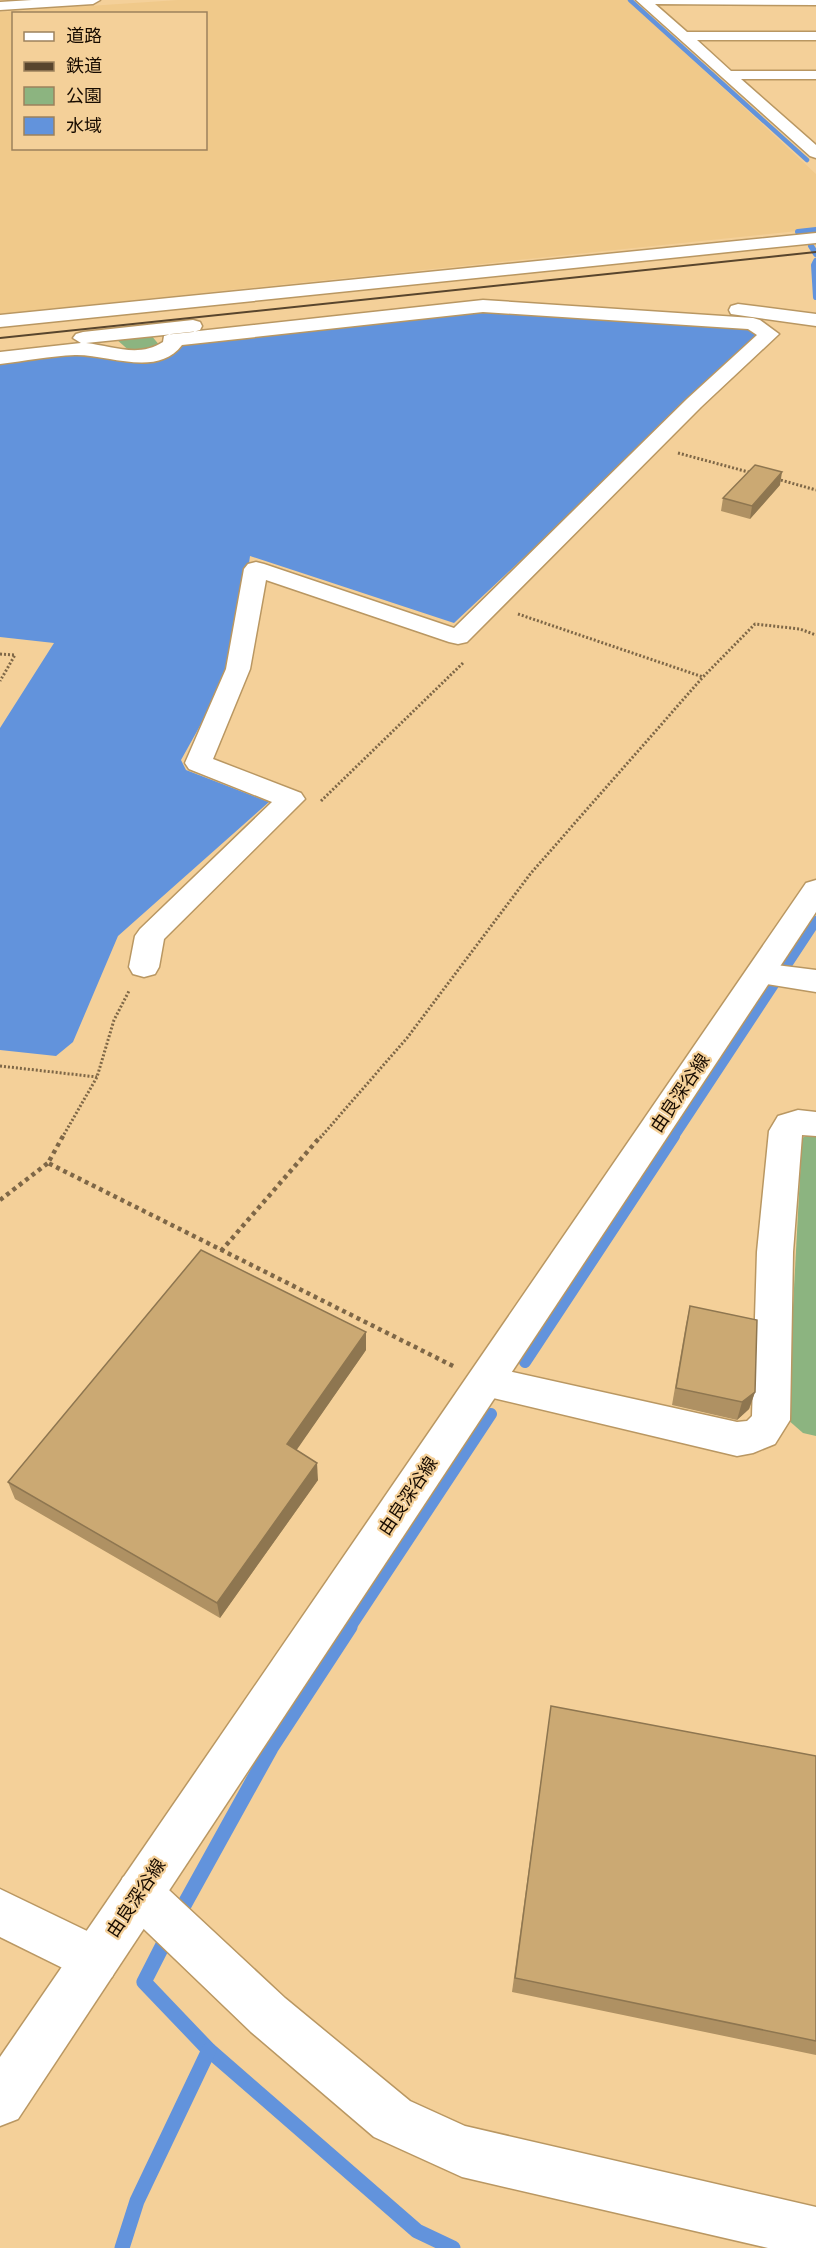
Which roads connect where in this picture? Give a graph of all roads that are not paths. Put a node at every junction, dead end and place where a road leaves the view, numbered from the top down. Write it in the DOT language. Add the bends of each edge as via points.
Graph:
graph roads {
  1 [pos="93,0"];
  2 [pos="643,0"];
  3 [pos="816,1"];
  4 [pos="0,6"];
  5 [pos="682,36"];
  6 [pos="816,36"];
  7 [pos="727,75"];
  8 [pos="816,75"];
  9 [pos="777,118"];
  10 [pos="805,118"];
  11 [pos="816,153"];
  12 [pos="816,238"];
  13 [pos="816,320"];
  14 [pos="0,321"];
  15 [pos="0,346"];
  16 [pos="0,358"];
  17 [pos="816,890"];
  18 [pos="144,967"];
  19 [pos="761,974"];
  20 [pos="809,980"];
  21 [pos="816,1124"];
  22 [pos="485,1382"];
  23 [pos="139,1893"];
  24 [pos="0,1912"];
  25 [pos="95,1960"];
  26 [pos="0,2101"];
  27 [pos="816,2233"];
  1 -- 4 [label="street"];
  2 -- 3 [label="street"];
  2 -- 5 [label="street"];
  5 -- 6 [label="street"];
  5 -- 7 [label="street"];
  7 -- 8 [label="street"];
  7 -- 9 [label="street"];
  9 -- 10 [label="street"];
  9 -- 11 [label="street"];
  12 -- 14 [label="street"];
  13 -- 15 [label="street" via="740,310 484,296"];
  16 -- 18 [label="street" via="85,349 136,358 162,354 173,344 171,340 483,306 753,324 769,334 458,637 256,569 238,669 198,763 291,799 150,936"];
  17 -- 19 [label="street, 由良深谷線"];
  19 -- 20 [label="street"];
  19 -- 22 [label="street, 由良深谷線"];
  21 -- 22 [label="street" via="798,1122 786,1131 775,1252 771,1420 765,1431 754,1438 737,1439"];
  22 -- 23 [label="street, 由良深谷線"];
  23 -- 25 [label="street, 由良深谷線"];
  23 -- 27 [label="street" via="268,2014 392,2119 462,2151"];
  24 -- 25 [label="street"];
  25 -- 26 [label="street, 由良深谷線"];
}
